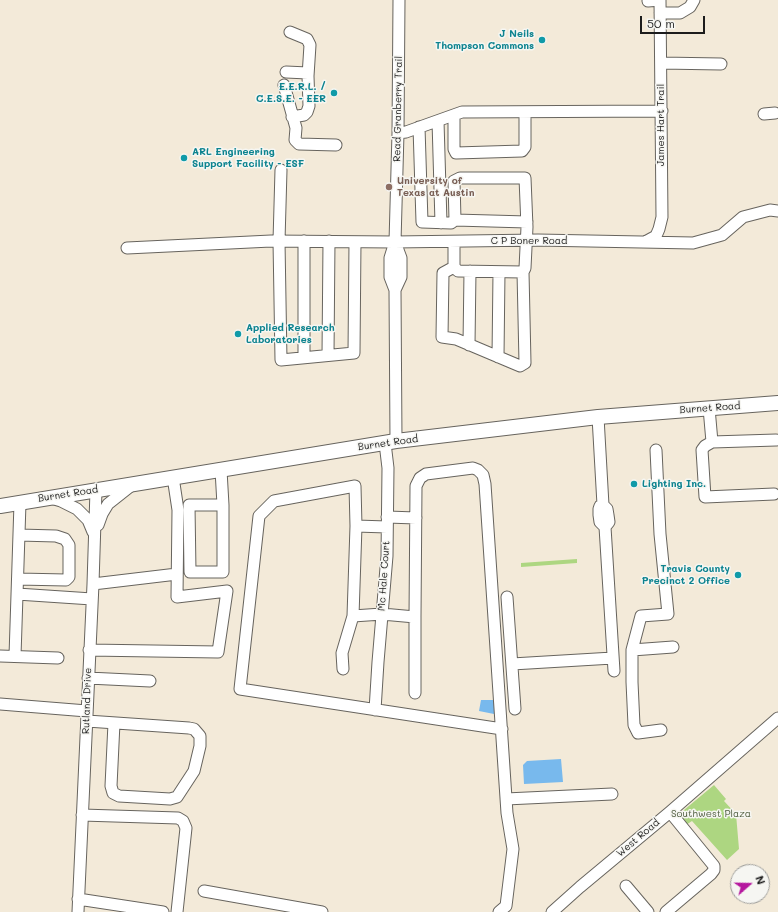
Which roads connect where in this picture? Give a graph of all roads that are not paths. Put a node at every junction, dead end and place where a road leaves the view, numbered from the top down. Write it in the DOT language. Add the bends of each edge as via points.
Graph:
graph roads {
  1 [pos="399,0"];
  2 [pos="660,0"];
  3 [pos="694,0"];
  4 [pos="648,1"];
  5 [pos="660,14"];
  6 [pos="290,32"];
  7 [pos="661,63"];
  8 [pos="721,64"];
  9 [pos="286,72"];
  10 [pos="308,73"];
  11 [pos="284,86"];
  12 [pos="662,111"];
  13 [pos="526,112"];
  14 [pos="454,115"];
  15 [pos="292,116"];
  16 [pos="438,121"];
  17 [pos="419,127"];
  18 [pos="398,133"];
  19 [pos="336,145"];
  20 [pos="281,170"];
  21 [pos="778,210"];
  22 [pos="455,220"];
  23 [pos="441,222"];
  24 [pos="527,222"];
  25 [pos="275,241"];
  26 [pos="304,241"];
  27 [pos="330,241"];
  28 [pos="526,241"];
  29 [pos="355,242"];
  30 [pos="395,242"];
  31 [pos="454,242"];
  32 [pos="645,242"];
  33 [pos="127,248"];
  34 [pos="454,267"];
  35 [pos="470,271"];
  36 [pos="499,272"];
  37 [pos="523,272"];
  38 [pos="470,344"];
  39 [pos="328,355"];
  40 [pos="304,357"];
  41 [pos="498,357"];
  42 [pos="778,403"];
  43 [pos="710,408"];
  44 [pos="598,417"];
  45 [pos="776,440"];
  46 [pos="390,442"];
  47 [pos="712,442"];
  48 [pos="656,450"];
  49 [pos="221,470"];
  50 [pos="174,477"];
  51 [pos="135,483"];
  52 [pos="96,490"];
  53 [pos="774,494"];
  54 [pos="48,498"];
  55 [pos="20,503"];
  56 [pos="222,505"];
  57 [pos="0,506"];
  58 [pos="416,518"];
  59 [pos="387,522"];
  60 [pos="356,526"];
  61 [pos="19,535"];
  62 [pos="94,536"];
  63 [pos="177,574"];
  64 [pos="18,579"];
  65 [pos="93,584"];
  66 [pos="17,594"];
  67 [pos="507,597"];
  68 [pos="92,599"];
  69 [pos="382,614"];
  70 [pos="352,616"];
  71 [pos="415,617"];
  72 [pos="673,647"];
  73 [pos="90,650"];
  74 [pos="632,650"];
  75 [pos="0,656"];
  76 [pos="15,656"];
  77 [pos="58,658"];
  78 [pos="613,658"];
  79 [pos="512,664"];
  80 [pos="343,669"];
  81 [pos="614,670"];
  82 [pos="88,678"];
  83 [pos="150,681"];
  84 [pos="415,693"];
  85 [pos="0,704"];
  86 [pos="515,709"];
  87 [pos="375,710"];
  88 [pos="87,716"];
  89 [pos="778,718"];
  90 [pos="114,723"];
  91 [pos="502,729"];
  92 [pos="661,730"];
  93 [pos="612,794"];
  94 [pos="506,799"];
  95 [pos="670,812"];
  96 [pos="82,815"];
  97 [pos="626,886"];
  98 [pos="204,892"];
  99 [pos="78,899"];
  100 [pos="78,912"];
  101 [pos="164,912"];
  102 [pos="178,912"];
  103 [pos="322,912"];
  104 [pos="499,912"];
  105 [pos="552,912"];
  106 [pos="648,912"];
  107 [pos="666,912"];
  1 -- 18 [label="street, Read Granberry Trail"];
  2 -- 4 [label="street"];
  2 -- 5 [label="street, James Hart Trail"];
  3 -- 5 [label="street" via="690,7 680,13"];
  5 -- 7 [label="street, James Hart Trail"];
  6 -- 10 [label="street" via="307,40 310,45"];
  7 -- 8 [label="street"];
  7 -- 12 [label="street, James Hart Trail"];
  9 -- 10 [label="street"];
  10 -- 15 [label="street" via="307,112 304,115"];
  11 -- 15 [label="street"];
  12 -- 13 [label="street"];
  12 -- 32 [label="street, James Hart Trail" via="662,217 656,236"];
  13 -- 14 [label="street" via="462,112"];
  13 -- 14 [label="street" via="525,147 522,151 456,152"];
  14 -- 16 [label="street"];
  15 -- 19 [label="street" via="299,144"];
  16 -- 17 [label="street"];
  16 -- 23 [label="street"];
  17 -- 18 [label="street"];
  17 -- 23 [label="street" via="421,220"];
  18 -- 30 [label="street, Read Granberry Trail"];
  20 -- 25 [label="street"];
  21 -- 32 [label="street, C P Boner Road" via="743,218 722,235 693,243"];
  22 -- 23 [label="street" via="451,223"];
  22 -- 24 [label="street"];
  22 -- 24 [label="street" via="454,180 526,178"];
  24 -- 28 [label="street"];
  25 -- 26 [label="street, C P Boner Road"];
  25 -- 33 [label="street, C P Boner Road"];
  25 -- 40 [label="street" via="281,360"];
  26 -- 27 [label="street, C P Boner Road"];
  26 -- 40 [label="street"];
  27 -- 29 [label="street, C P Boner Road"];
  27 -- 39 [label="street"];
  28 -- 31 [label="street, C P Boner Road"];
  28 -- 32 [label="street, C P Boner Road"];
  28 -- 37 [label="street"];
  29 -- 30 [label="street, C P Boner Road"];
  29 -- 39 [label="street" via="354,353"];
  30 -- 31 [label="street, C P Boner Road"];
  30 -- 46 [label="street, Read Granberry Trail" via="390,258 390,277 395,290"];
  31 -- 34 [label="street"];
  34 -- 35 [label="street" via="458,271"];
  34 -- 38 [label="street" via="443,273 442,337"];
  35 -- 36 [label="street"];
  35 -- 38 [label="street"];
  36 -- 37 [label="street"];
  36 -- 41 [label="street"];
  37 -- 41 [label="street" via="525,363 520,366"];
  38 -- 41 [label="street"];
  39 -- 40 [label="street"];
  42 -- 43 [label="main road, Burnet Road"];
  43 -- 44 [label="main road, Burnet Road"];
  43 -- 47 [label="street"];
  44 -- 46 [label="main road, Burnet Road"];
  44 -- 78 [label="street" via="603,505 599,509 599,515 600,522 605,527"];
  45 -- 47 [label="street"];
  46 -- 49 [label="main road, Burnet Road"];
  46 -- 59 [label="street, Mc Hale Court"];
  47 -- 53 [label="street" via="702,450 705,497"];
  48 -- 74 [label="street" via="660,534 668,614 642,616"];
  49 -- 50 [label="main road, Burnet Road"];
  49 -- 56 [label="street"];
  50 -- 51 [label="main road, Burnet Road"];
  50 -- 63 [label="street" via="178,510"];
  51 -- 52 [label="main road, Burnet Road"];
  51 -- 62 [label="street" via="105,507"];
  52 -- 54 [label="main road, Burnet Road"];
  52 -- 62 [label="street, Rutland Drive"];
  54 -- 55 [label="main road, Burnet Road"];
  54 -- 62 [label="street" via="77,509 88,520"];
  55 -- 57 [label="main road, Burnet Road"];
  55 -- 61 [label="street"];
  56 -- 56 [label="street" via="223,572 190,572 189,505"];
  58 -- 59 [label="street"];
  58 -- 71 [label="street"];
  58 -- 91 [label="street" via="416,486 420,478 426,474 473,468 483,475"];
  59 -- 60 [label="street"];
  59 -- 69 [label="street, Mc Hale Court"];
  60 -- 70 [label="street"];
  60 -- 87 [label="street" via="355,486 274,501 259,516 240,689"];
  61 -- 64 [label="street"];
  61 -- 64 [label="street" via="56,536 65,539 69,545 69,577 66,580"];
  62 -- 65 [label="street, Rutland Drive"];
  63 -- 65 [label="street"];
  63 -- 73 [label="street" via="177,597 227,591 218,652"];
  64 -- 66 [label="street"];
  65 -- 68 [label="street, Rutland Drive"];
  66 -- 68 [label="street"];
  66 -- 76 [label="street"];
  67 -- 79 [label="street"];
  68 -- 73 [label="street, Rutland Drive"];
  69 -- 70 [label="street"];
  69 -- 71 [label="street"];
  69 -- 87 [label="street, Mc Hale Court"];
  70 -- 80 [label="street" via="342,653"];
  71 -- 84 [label="street"];
  72 -- 74 [label="street"];
  73 -- 82 [label="street, Rutland Drive"];
  74 -- 92 [label="street" via="634,725 638,733"];
  75 -- 76 [label="street"];
  76 -- 77 [label="street"];
  78 -- 79 [label="street"];
  78 -- 81 [label="street"];
  79 -- 86 [label="street"];
  82 -- 83 [label="street"];
  82 -- 88 [label="street, Rutland Drive"];
  85 -- 88 [label="street"];
  87 -- 91 [label="street"];
  88 -- 90 [label="street"];
  88 -- 96 [label="street, Rutland Drive"];
  89 -- 95 [label="street, West Road"];
  90 -- 90 [label="street" via="111,786 113,793 119,796 170,799 177,797 194,772 200,736 194,729"];
  91 -- 94 [label="street"];
  93 -- 94 [label="street"];
  94 -- 104 [label="street" via="513,849 506,906"];
  95 -- 105 [label="street, West Road"];
  95 -- 107 [label="street" via="714,866 714,870"];
  96 -- 99 [label="street, Rutland Drive"];
  96 -- 102 [label="street" via="178,818 182,821 186,828"];
  97 -- 106 [label="street"];
  98 -- 103 [label="street"];
  99 -- 100 [label="street, Rutland Drive"];
  99 -- 101 [label="street"];
}
